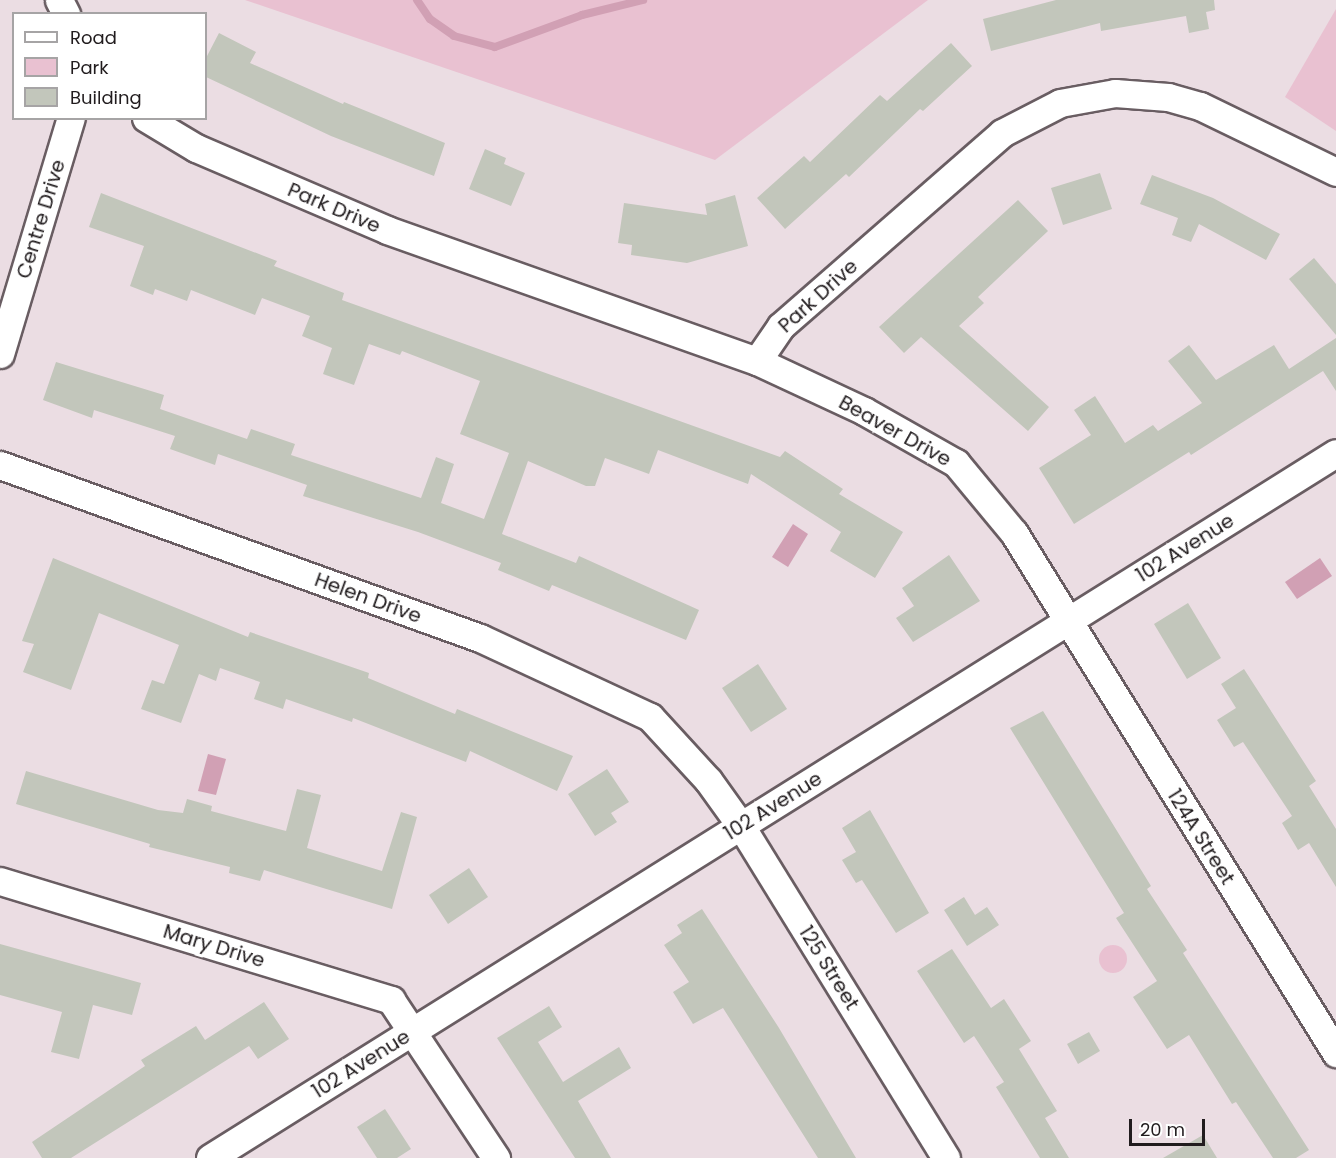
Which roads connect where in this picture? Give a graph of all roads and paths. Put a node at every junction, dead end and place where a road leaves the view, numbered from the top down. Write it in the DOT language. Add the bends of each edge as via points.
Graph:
graph roads {
  1 [pos="70,120"];
  2 [pos="149,120"];
  3 [pos="1336,172"];
  4 [pos="0,354"];
  5 [pos="757,361"];
  6 [pos="1336,453"];
  7 [pos="0,465"];
  8 [pos="1066,622"];
  9 [pos="708,780"];
  10 [pos="741,826"];
  11 [pos="0,881"];
  12 [pos="414,1031"];
  13 [pos="1336,1053"];
  14 [pos="210,1158"];
  15 [pos="496,1158"];
  16 [pos="946,1158"];
  1 -- 4 [label="street, Centre Drive"];
  2 -- 5 [label="street, Park Drive" via="196,148 397,234"];
  3 -- 5 [label="street, Park Drive" via="1200,106 1168,97 1115,93 1060,103 1002,133 781,326"];
  5 -- 8 [label="street, Beaver Drive" via="864,411 956,463 1014,533"];
  6 -- 8 [label="street, 102 Avenue"];
  7 -- 9 [label="street, Helen Drive" via="480,638 650,717"];
  8 -- 10 [label="street, 102 Avenue"];
  8 -- 13 [label="street, 124A Street"];
  9 -- 10 [label="street, 125 Street"];
  10 -- 12 [label="street, 102 Avenue"];
  10 -- 16 [label="street, 125 Street"];
  11 -- 12 [label="street, Mary Drive" via="391,1000"];
  12 -- 14 [label="street, 102 Avenue"];
  12 -- 15 [label="street, Mary Drive"];
}
